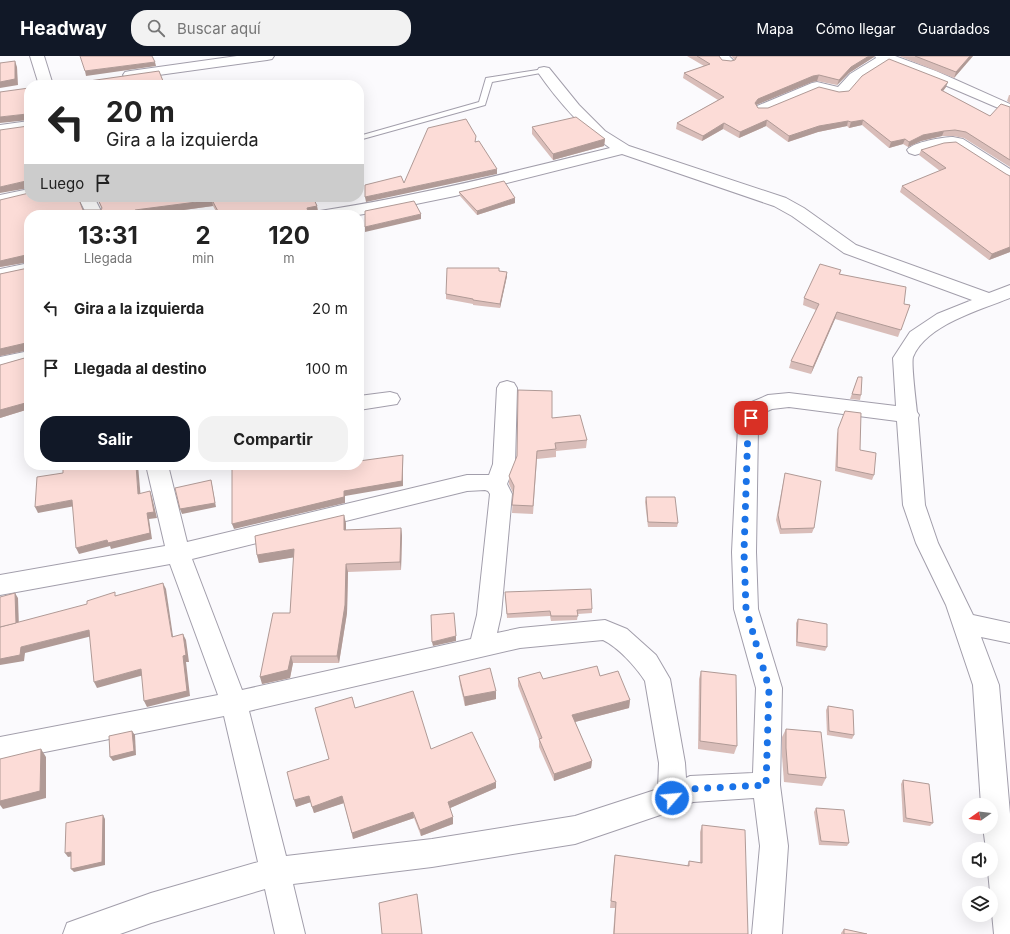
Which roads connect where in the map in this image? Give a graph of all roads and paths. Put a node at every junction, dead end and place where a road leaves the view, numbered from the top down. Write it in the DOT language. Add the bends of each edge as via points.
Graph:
graph roads {
  1 [pos="37,56"];
  2 [pos="267,56"];
  3 [pos="884,57"];
  4 [pos="544,71"];
  5 [pos="113,78"];
  6 [pos="44,80"];
  7 [pos="762,109"];
  8 [pos="1010,109"];
  9 [pos="24,127"];
  10 [pos="0,130"];
  11 [pos="364,137"];
  12 [pos="622,149"];
  13 [pos="915,150"];
  14 [pos="1010,176"];
  15 [pos="24,195"];
  16 [pos="0,200"];
  17 [pos="358,210"];
  18 [pos="24,269"];
  19 [pos="0,274"];
  20 [pos="1010,291"];
  21 [pos="988,299"];
  22 [pos="24,358"];
  23 [pos="0,364"];
  24 [pos="507,388"];
  25 [pos="390,399"];
  26 [pos="364,402"];
  27 [pos="909,415"];
  28 [pos="158,470"];
  29 [pos="496,484"];
  30 [pos="178,553"];
  31 [pos="0,585"];
  32 [pos="965,623"];
  33 [pos="1010,633"];
  34 [pos="482,647"];
  35 [pos="234,703"];
  36 [pos="0,749"];
  37 [pos="766,785"];
  38 [pos="672,798"];
  39 [pos="1004,831"];
  40 [pos="275,872"];
  41 [pos="78,934"];
  42 [pos="290,934"];
  43 [pos="767,934"];
  44 [pos="1008,934"];
  1 -- 6 [label="street"];
  2 -- 5 [label="street"];
  3 -- 7 [label="street" via="872,68 855,77 842,92 817,86"];
  3 -- 8 [label="street" via="931,74"];
  4 -- 11 [label="lane" via="489,80 482,104"];
  4 -- 12 [label="street" via="574,108 600,134"];
  9 -- 10 [label="street"];
  12 -- 17 [label="street" via="455,191"];
  12 -- 21 [label="street" via="780,202 850,249"];
  13 -- 14 [label="street" via="941,142 958,142"];
  15 -- 16 [label="street"];
  18 -- 19 [label="street"];
  20 -- 21 [label="street"];
  21 -- 27 [label="street" via="944,318 917,336 903,358"];
  22 -- 23 [label="street"];
  24 -- 29 [label="street" via="504,464"];
  25 -- 26 [label="street"];
  27 -- 32 [label="street" via="914,505 928,543"];
  27 -- 37 [label="street" via="789,400 768,402 754,409 748,427 744,552 746,609 769,688"];
  28 -- 30 [label="street"];
  29 -- 30 [label="street" via="467,483"];
  29 -- 34 [label="street" via="501,494 489,615"];
  30 -- 31 [label="street"];
  30 -- 35 [label="street"];
  32 -- 33 [label="street"];
  32 -- 39 [label="street" via="986,685"];
  34 -- 35 [label="street"];
  34 -- 38 [label="street" via="520,638 605,630 618,636 647,663 658,679 672,763"];
  35 -- 36 [label="street"];
  35 -- 40 [label="street"];
  37 -- 38 [label="street" via="690,789"];
  37 -- 43 [label="street" via="774,846"];
  38 -- 40 [label="street" via="575,830 432,853"];
  39 -- 44 [label="street"];
  40 -- 41 [label="street" via="151,908"];
  40 -- 42 [label="street"];
}
